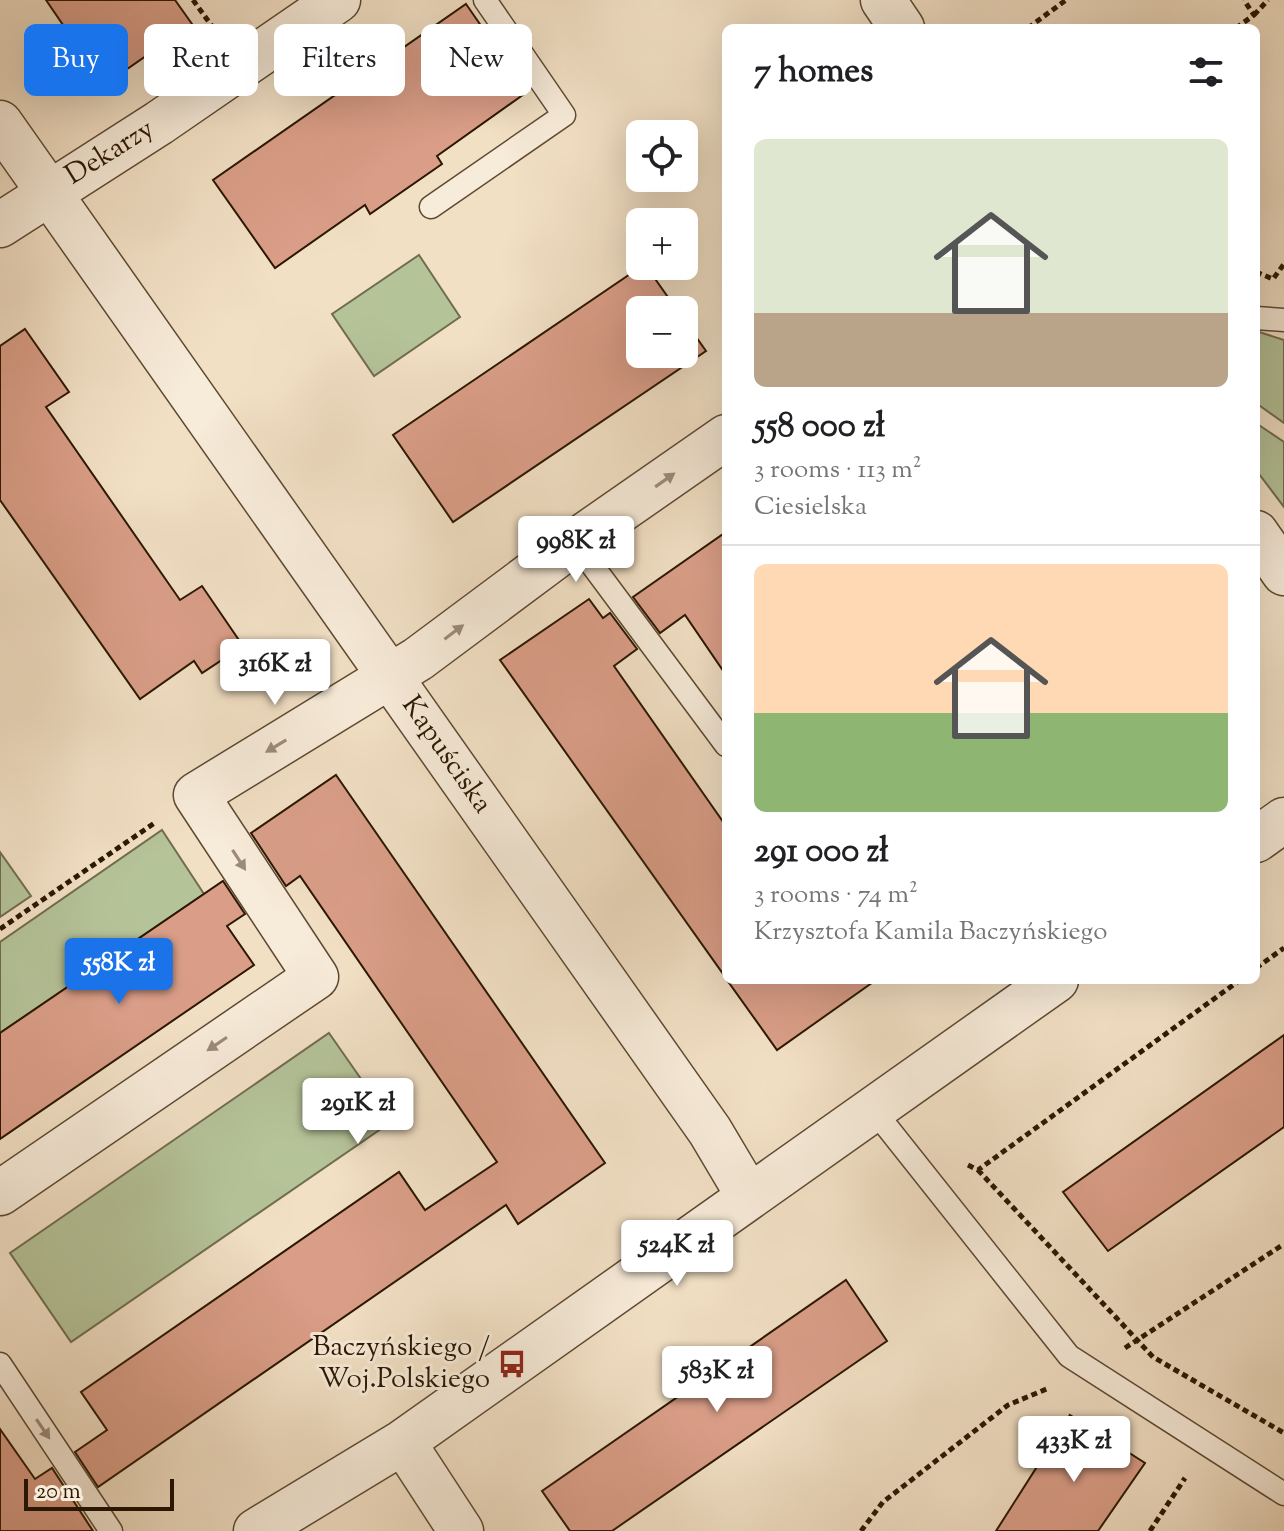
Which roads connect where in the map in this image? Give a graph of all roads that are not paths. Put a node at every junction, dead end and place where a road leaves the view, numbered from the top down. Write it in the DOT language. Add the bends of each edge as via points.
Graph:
graph roads {
  1 [pos="338,0"];
  2 [pos="485,0"];
  3 [pos="883,0"];
  4 [pos="899,24"];
  5 [pos="0,123"];
  6 [pos="48,192"];
  7 [pos="431,207"];
  8 [pos="0,225"];
  9 [pos="1260,318"];
  10 [pos="1284,320"];
  11 [pos="722,440"];
  12 [pos="1260,539"];
  13 [pos="575,542"];
  14 [pos="1284,573"];
  15 [pos="390,676"];
  16 [pos="719,721"];
  17 [pos="1284,820"];
  18 [pos="1260,837"];
  19 [pos="1050,984"];
  20 [pos="872,1108"];
  21 [pos="0,1193"];
  22 [pos="748,1195"];
  23 [pos="0,1364"];
  24 [pos="403,1442"];
  25 [pos="1284,1494"];
  26 [pos="111,1531"];
  27 [pos="256,1531"];
  28 [pos="461,1531"];
  1 -- 6 [label="street, Dekarzy"];
  2 -- 7 [label="lane" via="564,115"];
  3 -- 4 [label="street"];
  5 -- 6 [label="street, Kapuściska"];
  6 -- 8 [label="street, Dekarzy"];
  6 -- 15 [label="street, Kapuściska"];
  9 -- 10 [label="lane"];
  13 -- 11 [label="street, one-way"];
  12 -- 14 [label="street"];
  15 -- 13 [label="street, one-way"];
  13 -- 16 [label="lane"];
  15 -- 21 [label="street, one-way" via="196,795 316,977"];
  15 -- 22 [label="street, Kapuściska" via="710,1131"];
  17 -- 18 [label="street"];
  19 -- 20 [label="street"];
  20 -- 22 [label="street"];
  20 -- 25 [label="lane" via="1069,1356"];
  22 -- 24 [label="street"];
  23 -- 26 [label="lane, one-way"];
  24 -- 27 [label="street"];
  24 -- 28 [label="street"];
}
